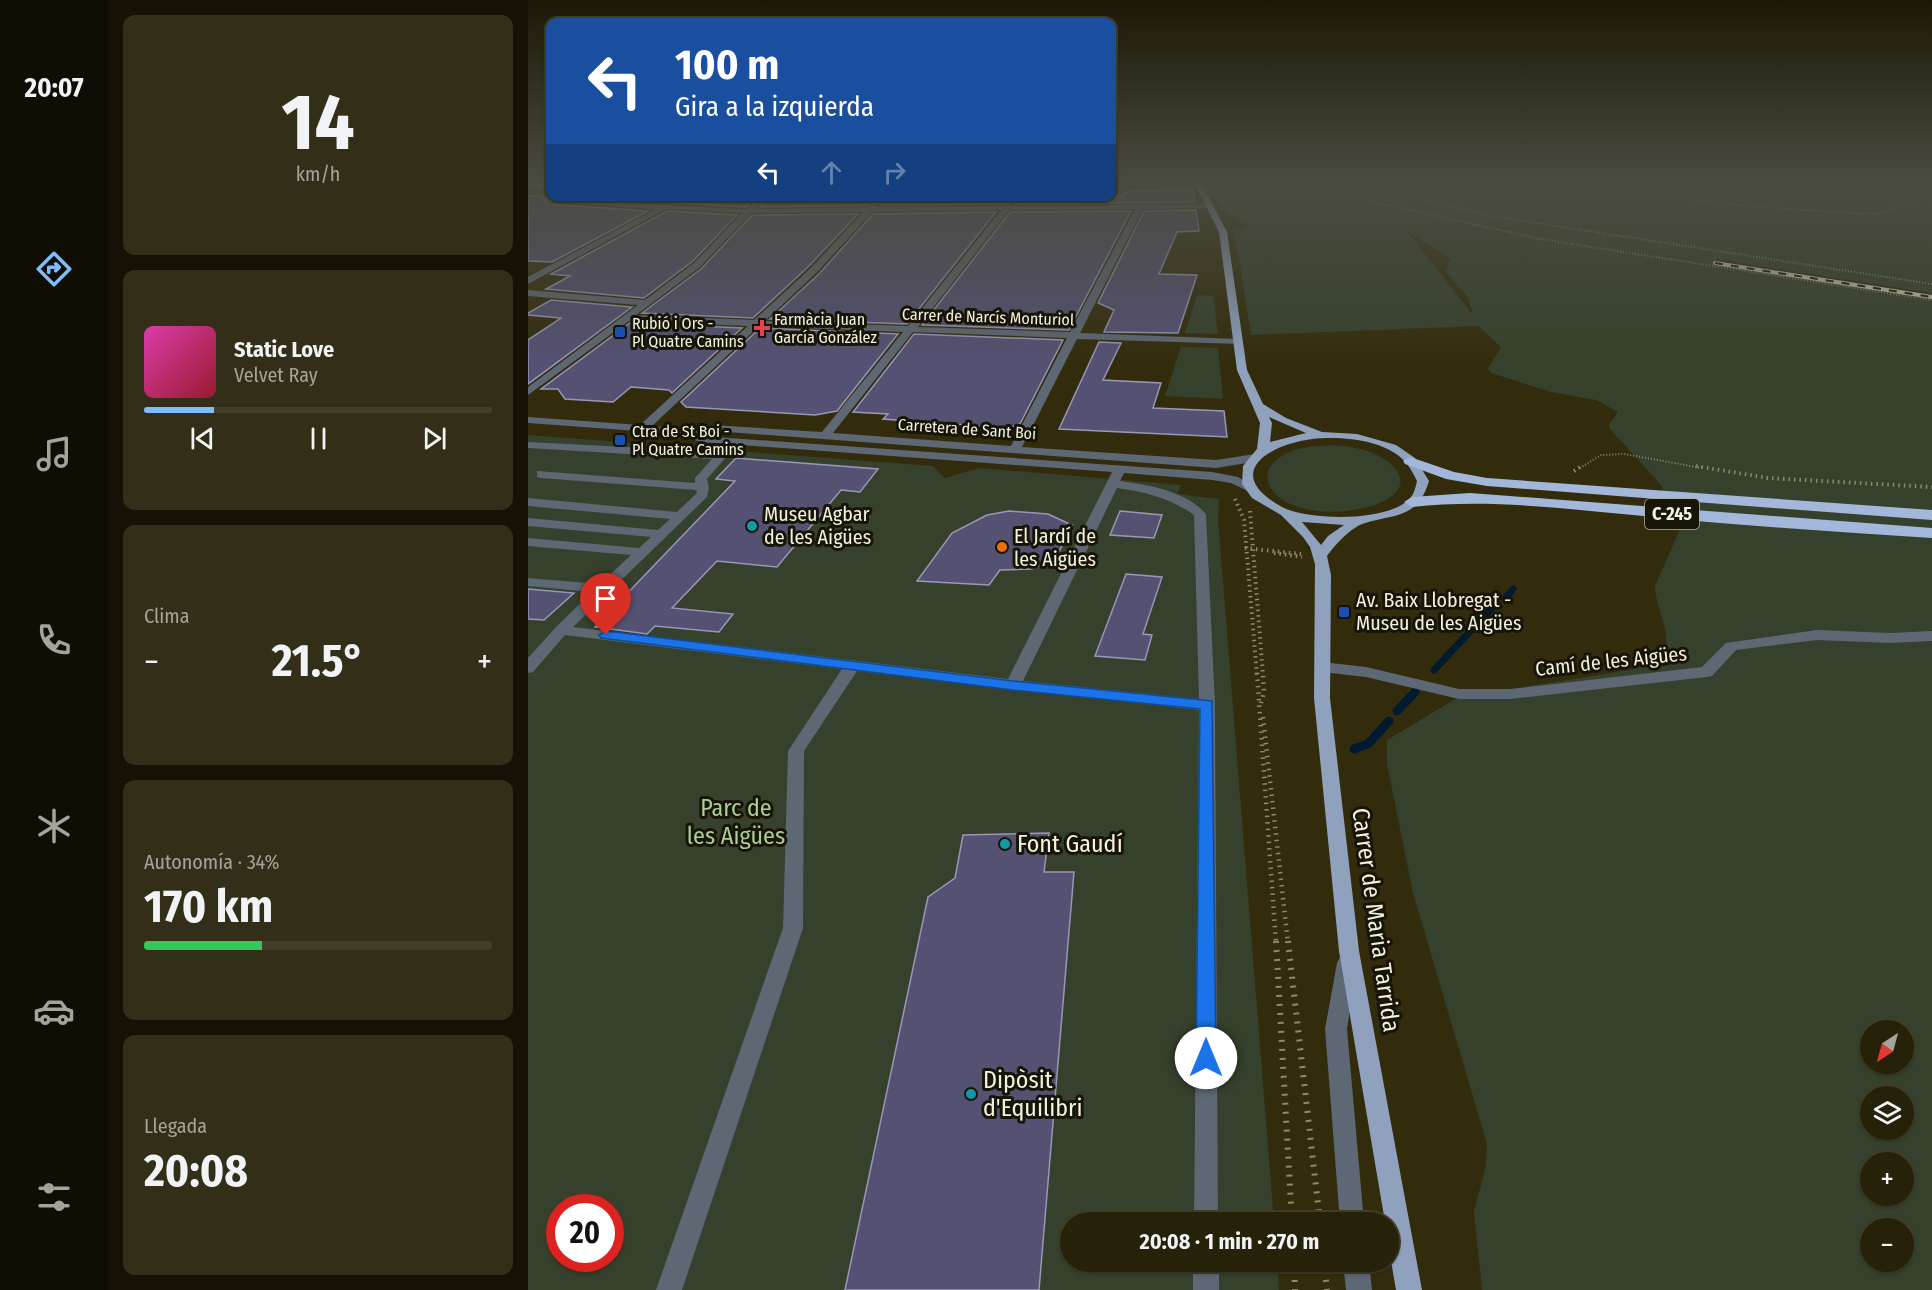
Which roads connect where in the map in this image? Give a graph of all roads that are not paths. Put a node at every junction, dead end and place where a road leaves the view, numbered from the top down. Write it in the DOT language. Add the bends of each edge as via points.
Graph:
graph roads {
  1 [pos="595,244"];
  2 [pos="717,244"];
  3 [pos="838,244"];
  4 [pos="978,244"];
  5 [pos="1121,244"];
  6 [pos="1225,244"];
  7 [pos="528,281"];
  8 [pos="528,293"];
  9 [pos="649,303"];
  10 [pos="628,318"];
  11 [pos="757,323"];
  12 [pos="910,329"];
  13 [pos="1073,336"];
  14 [pos="1238,342"];
  15 [pos="528,392"];
  16 [pos="1258,405"];
  17 [pos="528,420"];
  18 [pos="643,428"];
  19 [pos="677,431"];
  20 [pos="1321,435"];
  21 [pos="825,436"];
  22 [pos="528,445"];
  23 [pos="1015,449"];
  24 [pos="1259,454"];
  25 [pos="1410,461"];
  26 [pos="541,474"];
  27 [pos="1116,477"];
  28 [pos="703,487"];
  29 [pos="1250,488"];
  30 [pos="528,502"];
  31 [pos="1412,502"];
  32 [pos="1287,514"];
  33 [pos="1932,514"];
  34 [pos="681,516"];
  35 [pos="528,522"];
  36 [pos="1356,523"];
  37 [pos="662,534"];
  38 [pos="1932,535"];
  39 [pos="528,542"];
  40 [pos="642,552"];
  41 [pos="1311,556"];
  42 [pos="528,582"];
  43 [pos="604,589"];
  44 [pos="561,630"];
  45 [pos="1932,636"];
  46 [pos="853,665"];
  47 [pos="528,668"];
  48 [pos="1322,668"];
  49 [pos="1013,685"];
  50 [pos="1207,705"];
  51 [pos="1349,951"];
  52 [pos="1206,1212"];
  53 [pos="1351,1212"];
  54 [pos="1206,1272"];
  55 [pos="1357,1272"];
  56 [pos="669,1290"];
  57 [pos="1206,1290"];
  58 [pos="1359,1290"];
  59 [pos="1409,1290"];
  1 -- 7 [label="street"];
  2 -- 9 [label="street"];
  3 -- 11 [label="street"];
  4 -- 12 [label="street"];
  5 -- 13 [label="street"];
  6 -- 14 [label="main road"];
  8 -- 9 [label="street"];
  9 -- 10 [label="street"];
  10 -- 11 [label="street, Carrer de Narcís Monturiol"];
  10 -- 15 [label="street"];
  11 -- 12 [label="street, Carrer de Narcís Monturiol"];
  11 -- 18 [label="street"];
  12 -- 13 [label="street, Carrer de Narcís Monturiol"];
  12 -- 21 [label="street"];
  13 -- 14 [label="street, Carrer de Narcís Monturiol"];
  13 -- 23 [label="street"];
  14 -- 16 [label="main road" via="1244,378"];
  16 -- 20 [label="main road" via="1282,420"];
  16 -- 24 [label="main road" via="1266,423 1267,440"];
  17 -- 18 [label="street, Carretera de Sant Boi"];
  18 -- 19 [label="street, Carretera de Sant Boi"];
  19 -- 21 [label="street, Carretera de Sant Boi" via="713,428"];
  19 -- 27 [label="street, Carretera de Sant Boi" via="700,439"];
  20 -- 24 [label="main road" via="1284,441"];
  20 -- 25 [label="main road" via="1372,441"];
  21 -- 23 [label="street, Carretera de Sant Boi"];
  22 -- 28 [label="street" via="721,456 701,478"];
  23 -- 24 [label="street, Carretera de Sant Boi" via="1216,464"];
  24 -- 29 [label="main road" via="1247,472"];
  25 -- 31 [label="main road" via="1418,470 1421,484"];
  25 -- 33 [label="highway, C-245" via="1451,476 1487,482"];
  26 -- 28 [label="street"];
  27 -- 29 [label="street, Carretera de Sant Boi" via="1227,478"];
  27 -- 49 [label="street"];
  27 -- 50 [label="street" via="1156,489 1200,514"];
  28 -- 34 [label="street" via="703,494"];
  29 -- 32 [label="main road" via="1264,502"];
  30 -- 34 [label="street"];
  31 -- 36 [label="main road" via="1393,514"];
  31 -- 38 [label="highway, C-245" via="1484,496"];
  32 -- 36 [label="main road" via="1320,522"];
  32 -- 41 [label="main road" via="1311,537"];
  34 -- 37 [label="street"];
  35 -- 37 [label="street"];
  36 -- 41 [label="main road"];
  37 -- 40 [label="street"];
  39 -- 40 [label="street"];
  40 -- 43 [label="street"];
  41 -- 48 [label="main road, Carrer de Maria Tarrida" via="1324,575"];
  42 -- 43 [label="street"];
  43 -- 44 [label="street"];
  44 -- 46 [label="street"];
  44 -- 47 [label="street"];
  45 -- 48 [label="street, Camí de les Aigües" via="1817,634 1741,644 1731,646 1707,672 1510,694 1459,694 1366,672"];
  46 -- 49 [label="street"];
  46 -- 56 [label="street" via="796,751 793,928"];
  48 -- 51 [label="main road, Carrer de Maria Tarrida"];
  49 -- 50 [label="street"];
  50 -- 52 [label="street"];
  51 -- 53 [label="street" via="1336,1029"];
  51 -- 59 [label="main road, Carrer de Maria Tarrida"];
  54 -- 57 [label="street"];
  55 -- 58 [label="street"];
}
